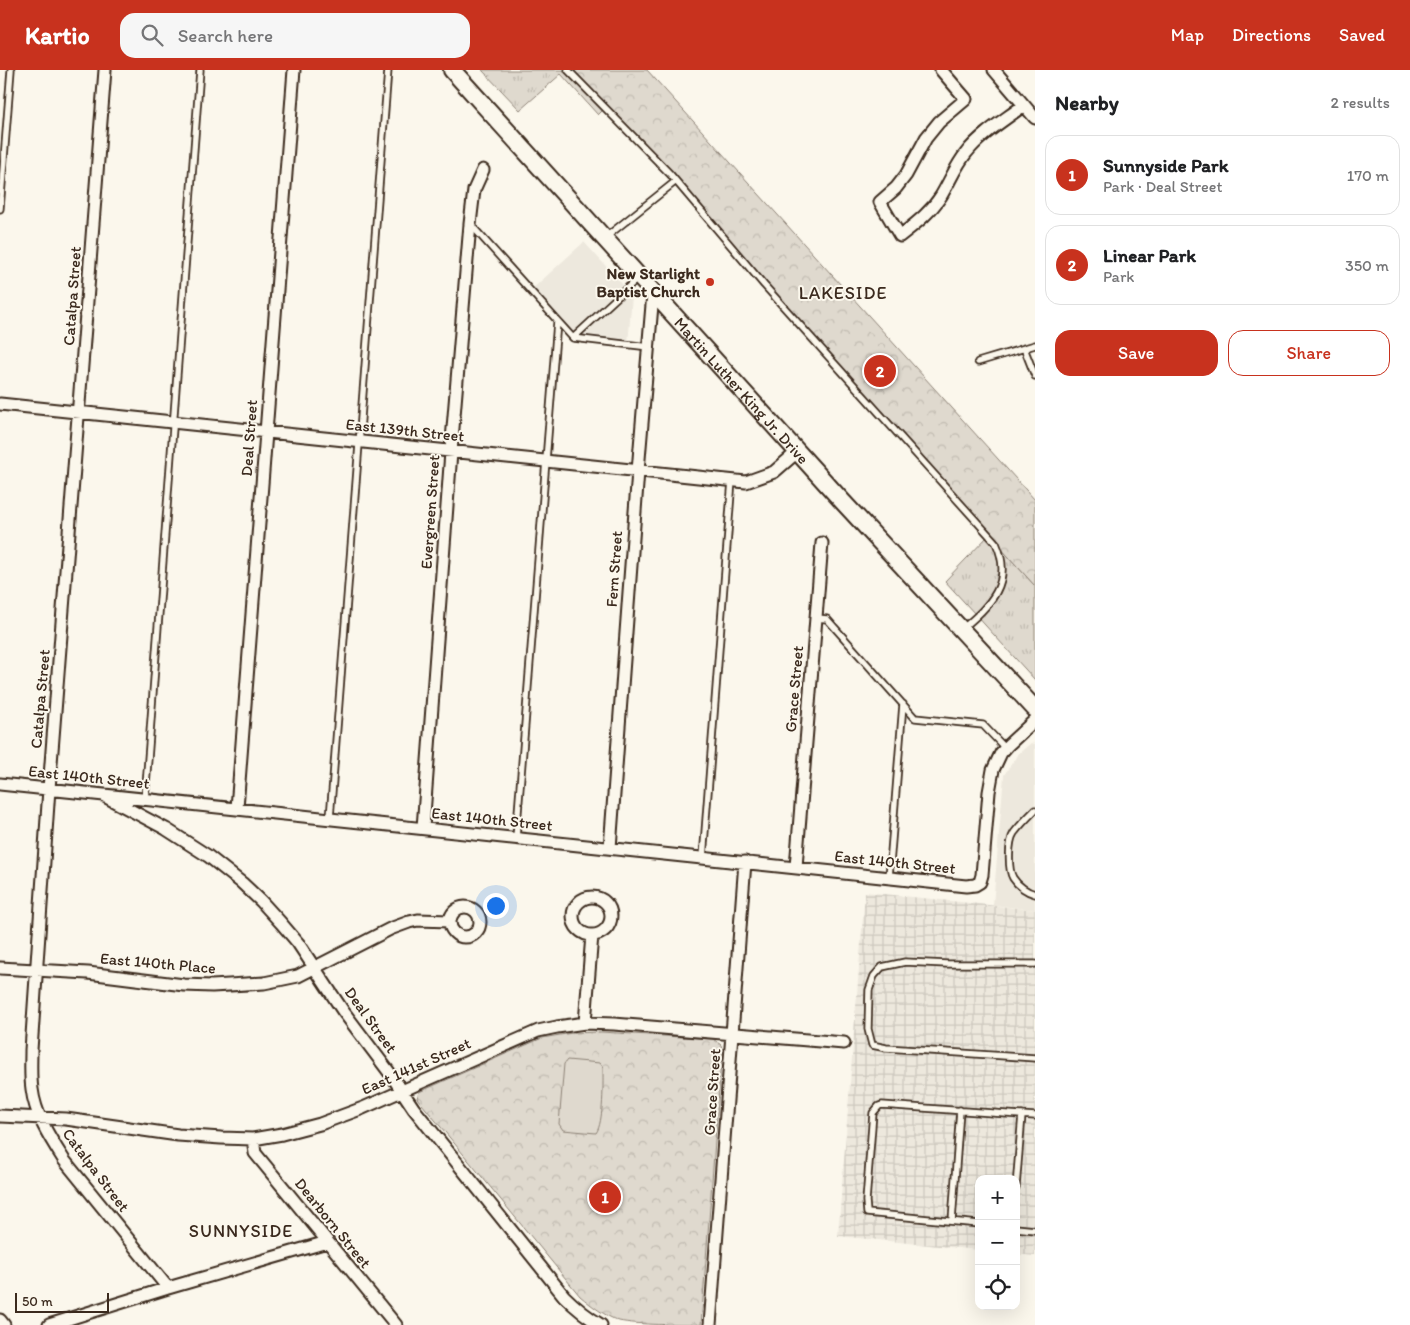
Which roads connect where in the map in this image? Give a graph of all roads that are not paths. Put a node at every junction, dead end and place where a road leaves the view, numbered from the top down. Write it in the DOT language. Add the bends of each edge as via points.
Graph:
graph roads {
  1 [pos="11,70"];
  2 [pos="106,70"];
  3 [pos="200,70"];
  4 [pos="294,70"];
  5 [pos="388,70"];
  6 [pos="452,70"];
  7 [pos="568,70"];
  8 [pos="942,70"];
  9 [pos="994,70"];
  10 [pos="1024,105"];
  11 [pos="1035,118"];
  12 [pos="483,170"];
  13 [pos="676,181"];
  14 [pos="0,209"];
  15 [pos="470,224"];
  16 [pos="604,239"];
  17 [pos="639,278"];
  18 [pos="653,293"];
  19 [pos="557,322"];
  20 [pos="573,338"];
  21 [pos="1035,345"];
  22 [pos="649,347"];
  23 [pos="1024,348"];
  24 [pos="978,362"];
  25 [pos="1035,376"];
  26 [pos="0,404"];
  27 [pos="79,412"];
  28 [pos="173,422"];
  29 [pos="265,432"];
  30 [pos="359,442"];
  31 [pos="451,452"];
  32 [pos="797,452"];
  33 [pos="546,462"];
  34 [pos="638,471"];
  35 [pos="732,480"];
  36 [pos="822,543"];
  37 [pos="816,618"];
  38 [pos="961,629"];
  39 [pos="903,704"];
  40 [pos="1035,709"];
  41 [pos="1035,720"];
  42 [pos="1005,748"];
  43 [pos="0,784"];
  44 [pos="49,789"];
  45 [pos="100,794"];
  46 [pos="145,799"];
  47 [pos="237,808"];
  48 [pos="1035,810"];
  49 [pos="330,818"];
  50 [pos="423,828"];
  51 [pos="516,838"];
  52 [pos="610,848"];
  53 [pos="703,858"];
  54 [pos="745,862"];
  55 [pos="796,867"];
  56 [pos="889,878"];
  57 [pos="1035,894"];
  58 [pos="450,922"];
  59 [pos="592,935"];
  60 [pos="1035,964"];
  61 [pos="314,967"];
  62 [pos="0,968"];
  63 [pos="36,970"];
  64 [pos="585,1023"];
  65 [pos="732,1034"];
  66 [pos="844,1043"];
  67 [pos="1035,1058"];
  68 [pos="401,1090"];
  69 [pos="960,1110"];
  70 [pos="1022,1115"];
  71 [pos="0,1116"];
  72 [pos="1035,1116"];
  73 [pos="40,1118"];
  74 [pos="253,1139"];
  75 [pos="1017,1175"];
  76 [pos="952,1221"];
  77 [pos="975,1224"];
  78 [pos="1020,1228"];
  79 [pos="1035,1230"];
  80 [pos="327,1242"];
  81 [pos="168,1288"];
  82 [pos="0,1320"];
  83 [pos="4,1325"];
  84 [pos="49,1325"];
  85 [pos="396,1325"];
  86 [pos="601,1325"];
  87 [pos="710,1325"];
  1 -- 14 [label="lane"];
  2 -- 27 [label="street, Catalpa Street"];
  3 -- 28 [label="lane"];
  4 -- 29 [label="street, Deal Street"];
  5 -- 30 [label="lane"];
  6 -- 16 [label="main road, Martin Luther King Jr. Drive"];
  7 -- 13 [label="lane"];
  8 -- 10 [label="street" via="966,99 939,122 926,138 906,175 880,202 900,236 931,209 959,163 977,141"];
  9 -- 10 [label="street"];
  10 -- 11 [label="street"];
  12 -- 15 [label="street, Evergreen Street" via="474,190"];
  13 -- 16 [label="lane"];
  13 -- 38 [label="lane" via="764,286 996,543 1003,565 1000,582 982,612"];
  15 -- 19 [label="lane"];
  15 -- 31 [label="street, Evergreen Street"];
  16 -- 17 [label="main road, Martin Luther King Jr. Drive"];
  17 -- 18 [label="main road, Martin Luther King Jr. Drive"];
  17 -- 20 [label="lane"];
  18 -- 22 [label="street, Fern Street"];
  18 -- 32 [label="main road, Martin Luther King Jr. Drive"];
  19 -- 20 [label="lane"];
  19 -- 33 [label="lane"];
  20 -- 22 [label="lane"];
  21 -- 23 [label="lane"];
  22 -- 34 [label="street, Fern Street"];
  23 -- 24 [label="lane"];
  23 -- 25 [label="lane"];
  26 -- 27 [label="street, East 139th Street"];
  27 -- 28 [label="street, East 139th Street"];
  27 -- 44 [label="street, Catalpa Street"];
  28 -- 29 [label="street, East 139th Street"];
  28 -- 46 [label="lane"];
  29 -- 30 [label="street, East 139th Street"];
  29 -- 47 [label="street, Deal Street"];
  30 -- 31 [label="street, East 139th Street"];
  30 -- 49 [label="lane"];
  31 -- 33 [label="street, East 139th Street"];
  31 -- 50 [label="street, Evergreen Street"];
  32 -- 35 [label="street, East 139th Street" via="774,472 746,482"];
  32 -- 38 [label="main road, Martin Luther King Jr. Drive"];
  33 -- 34 [label="street, East 139th Street"];
  33 -- 51 [label="lane"];
  34 -- 35 [label="street, East 139th Street"];
  34 -- 52 [label="street, Fern Street"];
  35 -- 53 [label="lane"];
  36 -- 37 [label="street, Grace Street"];
  37 -- 39 [label="lane" via="827,619"];
  37 -- 55 [label="street, Grace Street"];
  38 -- 40 [label="main road, Martin Luther King Jr. Drive"];
  39 -- 42 [label="lane" via="916,718 982,725"];
  39 -- 56 [label="lane"];
  41 -- 42 [label="street"];
  42 -- 56 [label="street, East 140th Street" via="991,780 980,882 966,886"];
  43 -- 44 [label="street, East 140th Street"];
  44 -- 45 [label="street, East 140th Street"];
  44 -- 63 [label="street, Catalpa Street"];
  45 -- 46 [label="street, East 140th Street"];
  45 -- 61 [label="street, Deal Street" via="173,833 208,856 261,901 298,943"];
  46 -- 47 [label="street, East 140th Street"];
  47 -- 49 [label="street, East 140th Street"];
  48 -- 57 [label="lane" via="1013,834 1010,867 1013,878 1027,892"];
  49 -- 50 [label="street, East 140th Street"];
  50 -- 51 [label="street, East 140th Street"];
  51 -- 52 [label="street, East 140th Street"];
  52 -- 53 [label="street, East 140th Street"];
  53 -- 54 [label="street, East 140th Street"];
  54 -- 55 [label="street, East 140th Street"];
  54 -- 65 [label="street, Grace Street"];
  55 -- 56 [label="street, East 140th Street"];
  58 -- 61 [label="street, East 140th Place" via="418,920 404,924"];
  59 -- 64 [label="street"];
  60 -- 67 [label="lane" via="905,962 882,967 874,976 869,990 868,1029 872,1044 886,1048"];
  61 -- 63 [label="street, East 140th Place" via="292,978 212,986"];
  61 -- 68 [label="street, Deal Street" via="342,1011"];
  62 -- 63 [label="street, East 140th Place"];
  63 -- 73 [label="street, Catalpa Street" via="31,1076"];
  64 -- 65 [label="street, East 141st Street"];
  64 -- 68 [label="street, East 141st Street" via="538,1031"];
  65 -- 66 [label="street, East 141st Street"];
  65 -- 87 [label="street, Grace Street"];
  68 -- 74 [label="street, East 141st Street" via="320,1124"];
  68 -- 86 [label="street, Deal Street" via="564,1296"];
  69 -- 70 [label="lane"];
  69 -- 76 [label="lane"];
  69 -- 76 [label="lane" via="879,1106 873,1113 866,1201 867,1213"];
  70 -- 72 [label="lane"];
  70 -- 75 [label="lane"];
  71 -- 73 [label="street, East 141st Street"];
  73 -- 74 [label="street, East 141st Street" via="178,1135"];
  73 -- 81 [label="street, Catalpa Street" via="64,1160"];
  74 -- 80 [label="street, Dearborn Street" via="255,1153"];
  76 -- 77 [label="lane"];
  78 -- 79 [label="lane"];
  80 -- 81 [label="street"];
  80 -- 85 [label="street, Dearborn Street"];
  81 -- 84 [label="street"];
  82 -- 83 [label="street"];
}
